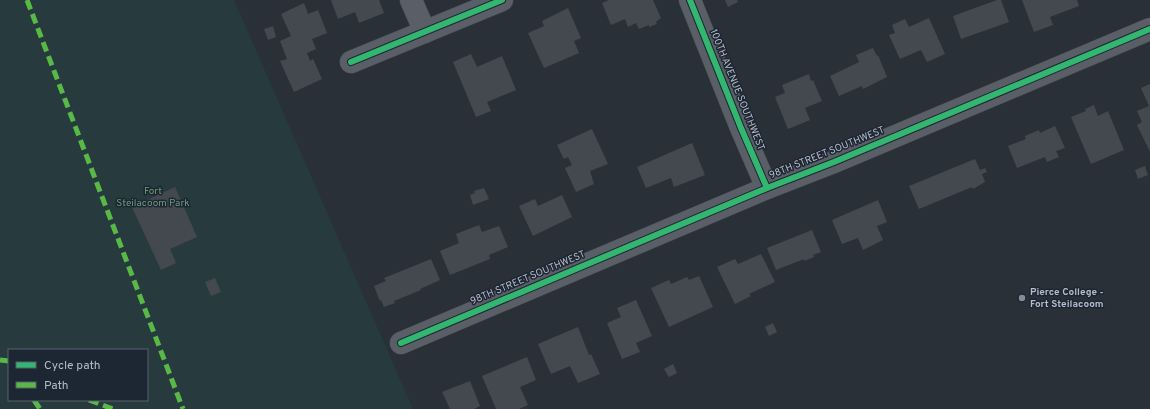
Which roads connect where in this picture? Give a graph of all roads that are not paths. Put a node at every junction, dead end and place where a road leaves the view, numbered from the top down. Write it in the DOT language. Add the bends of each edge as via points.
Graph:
graph roads {
  1 [pos="411,0"];
  2 [pos="502,0"];
  3 [pos="690,0"];
  4 [pos="1150,29"];
  5 [pos="425,32"];
  6 [pos="351,62"];
  7 [pos="767,188"];
  8 [pos="401,343"];
  1 -- 5 [label="street"];
  2 -- 5 [label="street"];
  3 -- 7 [label="street, 100TH AVENUE SOUTHWEST"];
  4 -- 7 [label="street, 98TH STREET SOUTHWEST"];
  5 -- 6 [label="street"];
  7 -- 8 [label="street, 98TH STREET SOUTHWEST"];
}
